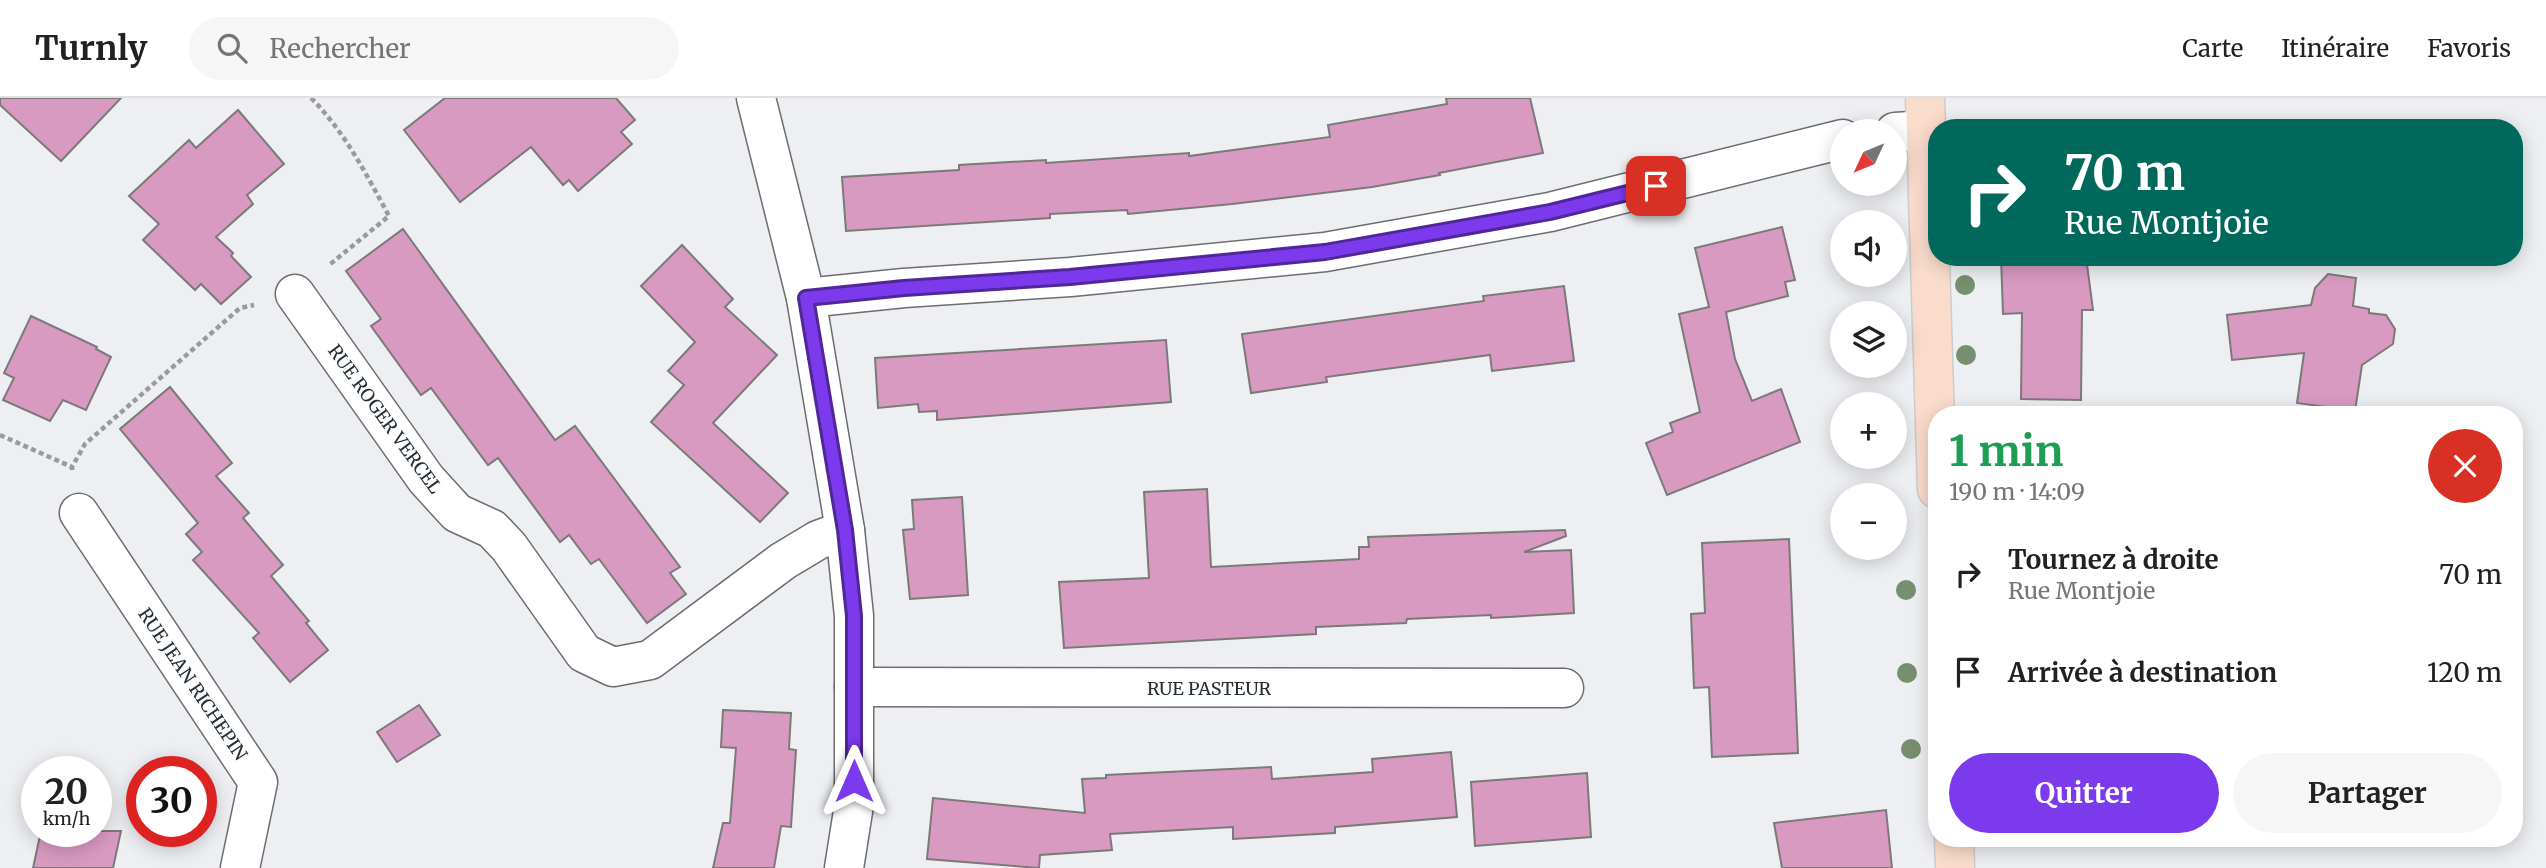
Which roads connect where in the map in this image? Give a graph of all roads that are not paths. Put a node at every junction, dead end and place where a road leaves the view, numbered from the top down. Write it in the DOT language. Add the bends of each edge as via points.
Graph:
graph roads {
  1 [pos="756,98"];
  2 [pos="1915,120"];
  3 [pos="1830,142"];
  4 [pos="295,294"];
  5 [pos="806,298"];
  6 [pos="1932,406"];
  7 [pos="79,513"];
  8 [pos="845,530"];
  9 [pos="854,687"];
  10 [pos="1564,688"];
  11 [pos="1954,847"];
  12 [pos="240,868"];
  13 [pos="844,868"];
  14 [pos="1955,868"];
  1 -- 5 [label="street"];
  2 -- 6 [label="main road"];
  3 -- 5 [label="street" via="1550,212 1325,252"];
  4 -- 8 [label="street, RUE ROGER VERCEL" via="426,479 457,513 492,529 509,547 584,653 614,667 650,660 783,561"];
  5 -- 8 [label="street"];
  7 -- 12 [label="street, RUE JEAN RICHEPIN" via="258,782"];
  8 -- 9 [label="street" via="854,616"];
  9 -- 10 [label="street, RUE PASTEUR"];
  9 -- 13 [label="street" via="854,805"];
  11 -- 14 [label="main road"];
}
